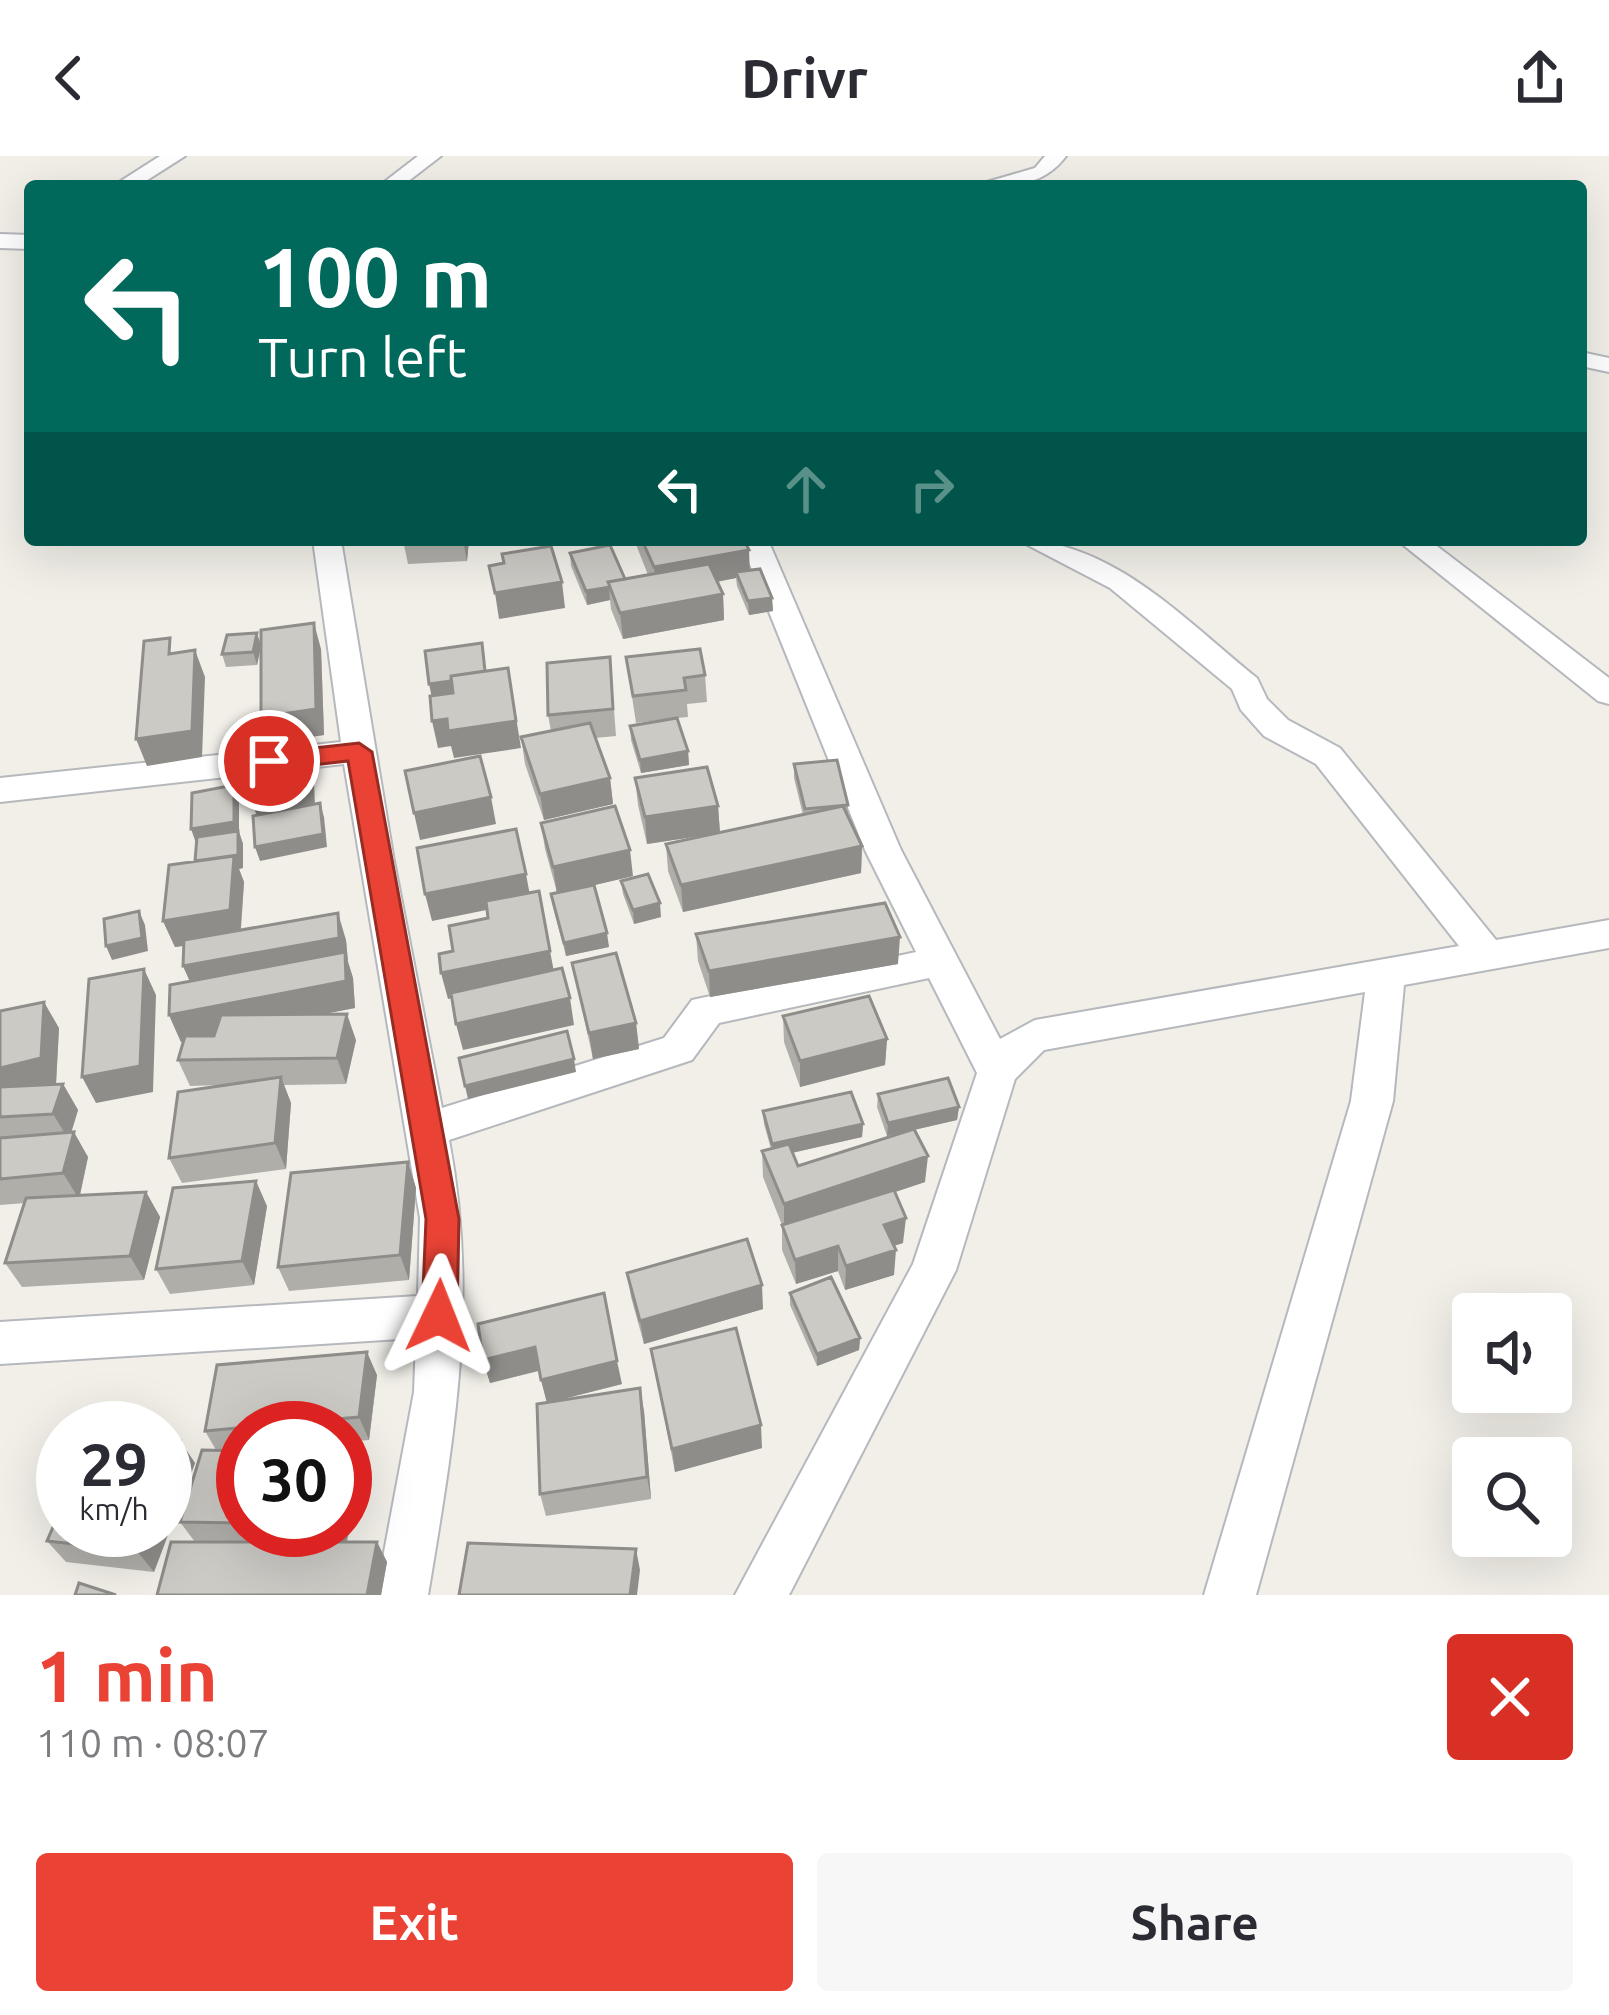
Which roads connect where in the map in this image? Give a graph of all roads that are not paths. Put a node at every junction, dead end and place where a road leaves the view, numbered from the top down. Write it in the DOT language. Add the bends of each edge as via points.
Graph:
graph roads {
  1 [pos="176,156"];
  2 [pos="431,156"];
  3 [pos="1056,156"];
  4 [pos="133,180"];
  5 [pos="397,180"];
  6 [pos="1010,180"];
  7 [pos="328,546"];
  8 [pos="756,546"];
  9 [pos="1044,546"];
  10 [pos="1419,546"];
  11 [pos="1609,694"];
  12 [pos="359,752"];
  13 [pos="0,790"];
  14 [pos="1609,934"];
  15 [pos="1489,958"];
  16 [pos="940,961"];
  17 [pos="1387,976"];
  18 [pos="998,1072"];
  19 [pos="426,1130"];
  20 [pos="439,1316"];
  21 [pos="0,1343"];
  22 [pos="403,1595"];
  23 [pos="761,1595"];
  24 [pos="1230,1595"];
  1 -- 4 [label="street"];
  2 -- 5 [label="street"];
  3 -- 6 [label="street" via="1042,173"];
  7 -- 12 [label="street"];
  8 -- 16 [label="street" via="883,850"];
  9 -- 15 [label="street" via="1120,582 1246,685 1276,728 1328,756"];
  10 -- 11 [label="street"];
  12 -- 13 [label="street"];
  12 -- 19 [label="street"];
  14 -- 15 [label="street"];
  15 -- 17 [label="street"];
  16 -- 18 [label="street"];
  16 -- 19 [label="street" via="706,1011 678,1049"];
  17 -- 18 [label="street" via="1035,1036"];
  17 -- 24 [label="street" via="1372,1101"];
  18 -- 23 [label="street" via="934,1270"];
  19 -- 20 [label="street" via="442,1219"];
  20 -- 21 [label="street"];
  20 -- 22 [label="street" via="438,1392"];
}
